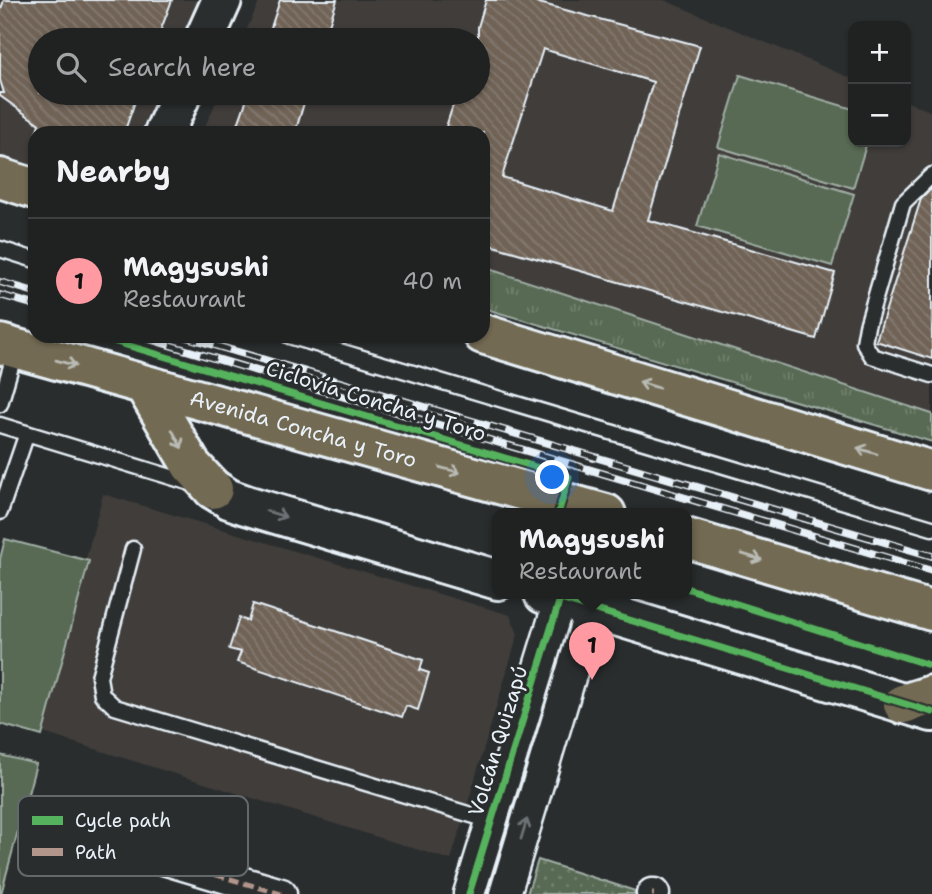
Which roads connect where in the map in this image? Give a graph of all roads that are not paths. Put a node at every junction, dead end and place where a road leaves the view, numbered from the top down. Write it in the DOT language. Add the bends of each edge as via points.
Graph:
graph roads {
  1 [pos="222,0"];
  2 [pos="209,28"];
  3 [pos="176,105"];
  4 [pos="167,126"];
  5 [pos="932,175"];
  6 [pos="0,178"];
  7 [pos="28,187"];
  8 [pos="0,249"];
  9 [pos="28,258"];
  10 [pos="490,336"];
  11 [pos="312,343"];
  12 [pos="8,346"];
  13 [pos="932,375"];
  14 [pos="145,386"];
  15 [pos="0,404"];
  16 [pos="0,425"];
  17 [pos="27,433"];
  18 [pos="932,471"];
  19 [pos="213,489"];
  20 [pos="584,508"];
  21 [pos="0,512"];
  22 [pos="932,528"];
  23 [pos="692,539"];
  24 [pos="133,550"];
  25 [pos="492,578"];
  26 [pos="565,601"];
  27 [pos="932,611"];
  28 [pos="922,704"];
  29 [pos="491,821"];
  30 [pos="220,876"];
  31 [pos="281,894"];
  32 [pos="469,894"];
  33 [pos="505,894"];
  1 -- 2 [label="street"];
  3 -- 4 [label="street"];
  5 -- 13 [label="lane" via="903,203 864,343 872,356"];
  6 -- 7 [label="main road"];
  8 -- 9 [label="lane"];
  18 -- 10 [label="main road, one-way"];
  11 -- 22 [label="lane"];
  12 -- 14 [label="main road, Avenida Concha y Toro, one-way"];
  12 -- 15 [label="lane"];
  14 -- 19 [label="main road, one-way" via="191,465"];
  14 -- 20 [label="main road, Avenida Concha y Toro, one-way"];
  16 -- 17 [label="lane"];
  17 -- 19 [label="lane"];
  17 -- 21 [label="lane"];
  19 -- 25 [label="street, one-way" via="246,505"];
  23 -- 27 [label="main road, one-way"];
  24 -- 29 [label="lane" via="99,677 102,695 115,707"];
  26 -- 28 [label="street"];
  26 -- 29 [label="street, Volcán Quizapú"];
  33 -- 26 [label="street, one-way"];
  29 -- 32 [label="street, Volcán Quizapú"];
  30 -- 31 [label="street"];
}
